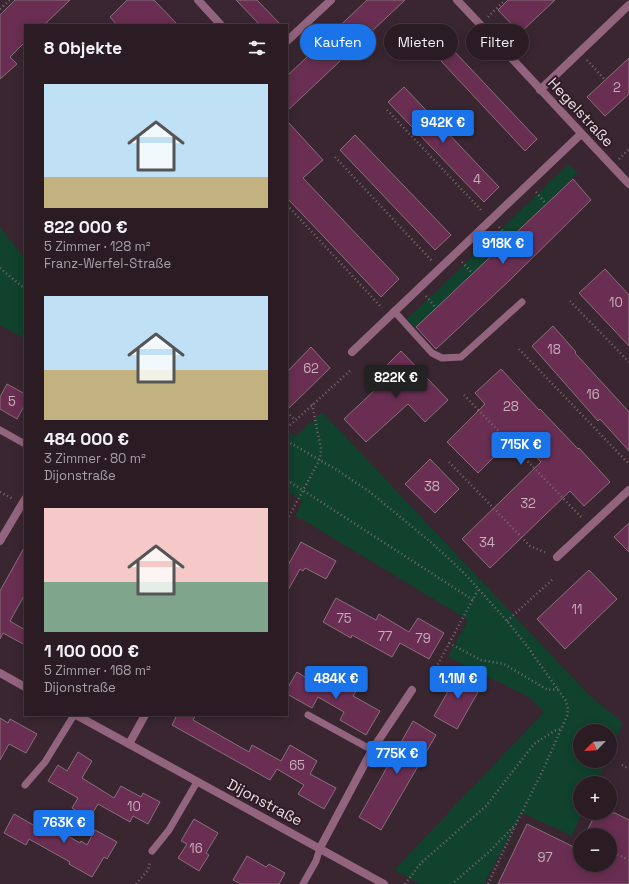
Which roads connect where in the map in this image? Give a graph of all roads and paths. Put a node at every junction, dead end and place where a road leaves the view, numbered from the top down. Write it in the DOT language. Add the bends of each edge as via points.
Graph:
graph roads {
  1 [pos="10,0"];
  2 [pos="198,0"];
  3 [pos="331,0"];
  4 [pos="457,0"];
  5 [pos="505,0"];
  6 [pos="629,5"];
  7 [pos="0,9"];
  8 [pos="220,24"];
  9 [pos="480,24"];
  10 [pos="288,40"];
  11 [pos="580,52"];
  12 [pos="514,60"];
  13 [pos="605,80"];
  14 [pos="540,90"];
  15 [pos="387,110"];
  16 [pos="581,134"];
  17 [pos="335,157"];
  18 [pos="629,184"];
  19 [pos="288,206"];
  20 [pos="490,220"];
  21 [pos="0,268"];
  22 [pos="440,268"];
  23 [pos="24,289"];
  24 [pos="570,301"];
  25 [pos="522,302"];
  26 [pos="392,314"];
  27 [pos="519,349"];
  28 [pos="352,352"];
  29 [pos="629,362"];
  30 [pos="352,368"];
  31 [pos="464,395"];
  32 [pos="312,404"];
  33 [pos="288,413"];
  34 [pos="295,420"];
  35 [pos="290,424"];
  36 [pos="288,427"];
  37 [pos="0,430"];
  38 [pos="288,442"];
  39 [pos="24,443"];
  40 [pos="320,459"];
  41 [pos="449,462"];
  42 [pos="629,464"];
  43 [pos="288,481"];
  44 [pos="304,490"];
  45 [pos="629,490"];
  46 [pos="24,502"];
  47 [pos="288,518"];
  48 [pos="590,526"];
  49 [pos="0,541"];
  50 [pos="557,557"];
  51 [pos="553,579"];
  52 [pos="478,590"];
  53 [pos="473,600"];
  54 [pos="506,621"];
  55 [pos="449,643"];
  56 [pos="0,673"];
  57 [pos="432,675"];
  58 [pos="24,686"];
  59 [pos="558,689"];
  60 [pos="412,690"];
  61 [pos="308,715"];
  62 [pos="74,716"];
  63 [pos="77,716"];
  64 [pos="144,716"];
  65 [pos="561,729"];
  66 [pos="129,744"];
  67 [pos="372,750"];
  68 [pos="622,765"];
  69 [pos="629,769"];
  70 [pos="197,782"];
  71 [pos="25,785"];
  72 [pos="516,824"];
  73 [pos="320,848"];
  74 [pos="152,851"];
  75 [pos="617,854"];
  76 [pos="629,860"];
  77 [pos="136,884"];
  78 [pos="303,884"];
  79 [pos="384,884"];
  80 [pos="405,884"];
  81 [pos="452,884"];
  82 [pos="488,884"];
  1 -- 7 [label="path"];
  2 -- 8 [label="street"];
  3 -- 10 [label="street"];
  4 -- 9 [label="street, Hegelstraße"];
  5 -- 9 [label="path"];
  6 -- 11 [label="street"];
  11 -- 13 [label="path"];
  11 -- 14 [label="street"];
  12 -- 14 [label="street, Hegelstraße"];
  14 -- 16 [label="street, Hegelstraße"];
  15 -- 20 [label="path"];
  16 -- 18 [label="street, Hegelstraße"];
  16 -- 20 [label="street"];
  17 -- 22 [label="path"];
  19 -- 26 [label="path"];
  20 -- 22 [label="street"];
  21 -- 23 [label="path"];
  22 -- 26 [label="street"];
  24 -- 29 [label="path"];
  25 -- 26 [label="lane" via="461,357 455,358 442,358 432,353"];
  26 -- 28 [label="street"];
  27 -- 42 [label="path"];
  30 -- 32 [label="path"];
  31 -- 48 [label="path"];
  32 -- 34 [label="path"];
  32 -- 40 [label="path" via="321,449"];
  33 -- 34 [label="path"];
  34 -- 35 [label="path"];
  35 -- 36 [label="path"];
  37 -- 39 [label="lane"];
  38 -- 40 [label="path"];
  40 -- 44 [label="path"];
  40 -- 52 [label="path" via="370,492 433,544"];
  41 -- 50 [label="path" via="530,546"];
  43 -- 44 [label="path"];
  44 -- 47 [label="path"];
  44 -- 53 [label="path"];
  45 -- 48 [label="street"];
  46 -- 49 [label="street"];
  48 -- 50 [label="street"];
  51 -- 54 [label="path"];
  52 -- 53 [label="path"];
  52 -- 54 [label="path"];
  53 -- 55 [label="path"];
  54 -- 59 [label="path"];
  55 -- 57 [label="path"];
  55 -- 59 [label="path" via="481,660 504,664 548,690"];
  56 -- 58 [label="street"];
  59 -- 65 [label="path" via="568,709"];
  60 -- 67 [label="street"];
  61 -- 67 [label="lane"];
  62 -- 71 [label="lane, Dijonstraße" via="44,762"];
  63 -- 66 [label="street, Dijonstraße"];
  64 -- 66 [label="street"];
  65 -- 72 [label="path"];
  65 -- 80 [label="path" via="554,730 534,744 486,806 421,863"];
  66 -- 70 [label="street, Dijonstraße"];
  67 -- 73 [label="street"];
  68 -- 69 [label="path"];
  70 -- 73 [label="street, Dijonstraße"];
  70 -- 74 [label="lane" via="169,830"];
  72 -- 81 [label="path"];
  72 -- 82 [label="path"];
  73 -- 78 [label="lane"];
  73 -- 79 [label="street, Dijonstraße"];
  74 -- 77 [label="path" via="148,870"];
  75 -- 76 [label="path"];
}
